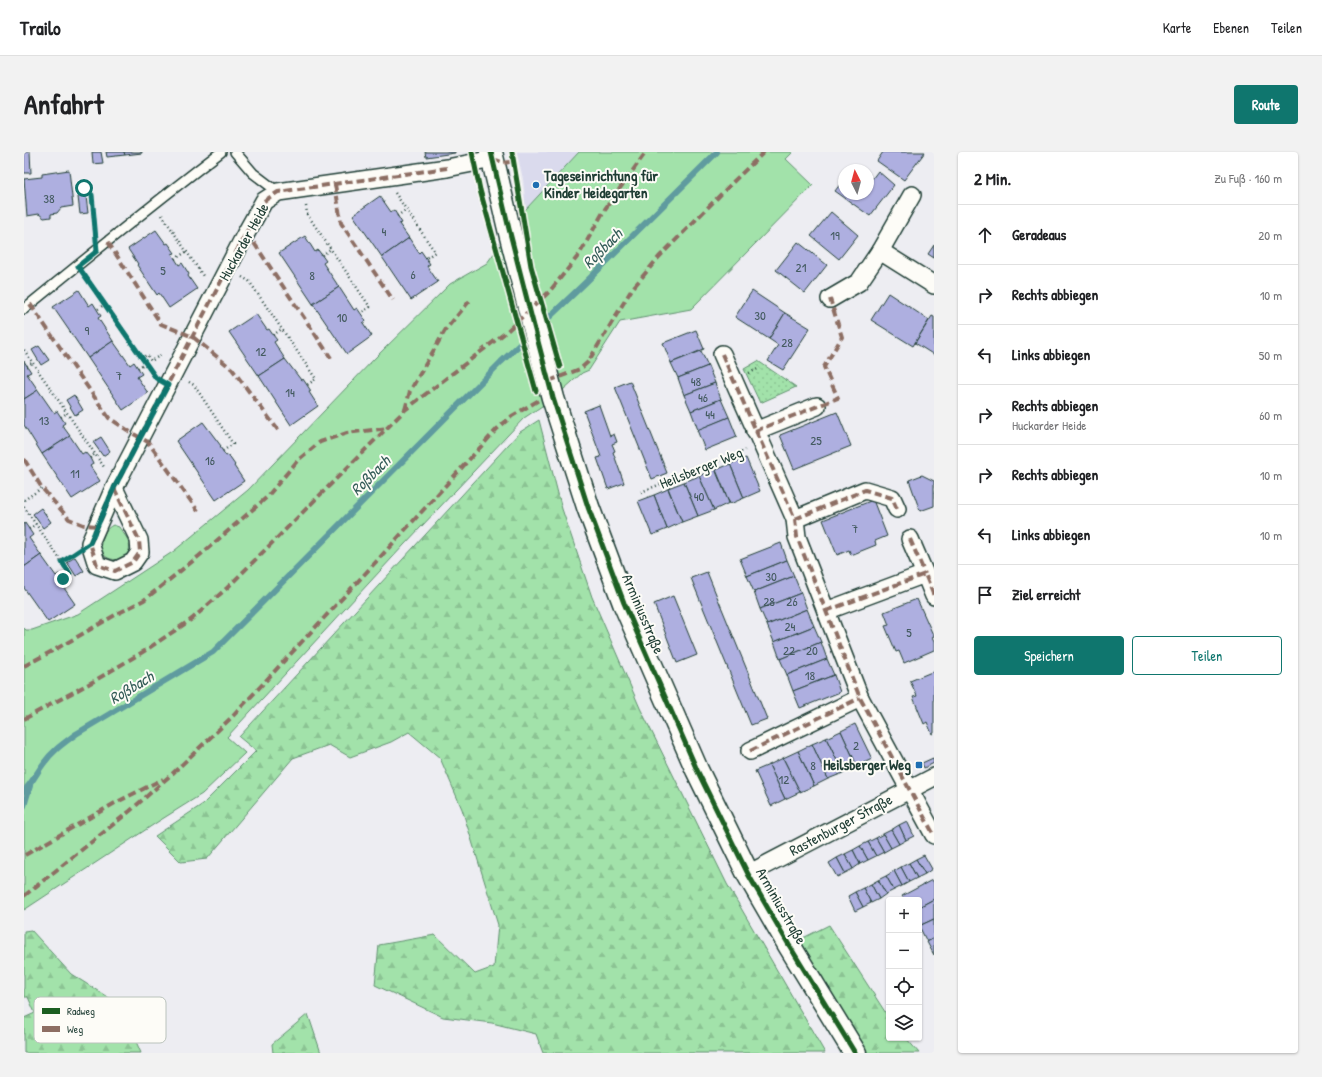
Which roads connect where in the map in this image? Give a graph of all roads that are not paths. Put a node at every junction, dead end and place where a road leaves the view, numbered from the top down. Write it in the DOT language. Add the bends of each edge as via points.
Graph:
graph roads {
  1 [pos="221,152"];
  2 [pos="235,152"];
  3 [pos="492,155"];
  4 [pos="278,192"];
  5 [pos="912,195"];
  6 [pos="880,251"];
  7 [pos="934,285"];
  8 [pos="830,299"];
  9 [pos="24,309"];
  10 [pos="722,354"];
  11 [pos="817,406"];
  12 [pos="758,437"];
  13 [pos="117,482"];
  14 [pos="897,509"];
  15 [pos="795,520"];
  16 [pos="910,539"];
  17 [pos="926,574"];
  18 [pos="934,596"];
  19 [pos="826,611"];
  20 [pos="860,698"];
  21 [pos="750,751"];
  22 [pos="934,777"];
  23 [pos="910,789"];
  24 [pos="934,835"];
  25 [pos="748,874"];
  26 [pos="855,1053"];
  1 -- 9 [label="lane"];
  2 -- 4 [label="lane" via="253,174"];
  3 -- 4 [label="street, Huckarder Heide" via="447,168"];
  3 -- 25 [label="street, Arminiusstraße" via="548,379 586,500 624,603 697,770"];
  4 -- 13 [label="street, Huckarder Heide" via="264,201"];
  5 -- 6 [label="street"];
  6 -- 7 [label="street"];
  6 -- 8 [label="street" via="859,282"];
  10 -- 12 [label="street, Heilsberger Weg"];
  11 -- 12 [label="street, Heilsberger Weg"];
  12 -- 15 [label="street, Heilsberger Weg"];
  13 -- 13 [label="street, Huckarder Heide" via="90,543 97,565 115,571 133,562 140,552"];
  14 -- 15 [label="street" via="892,498 865,490"];
  15 -- 19 [label="street, Heilsberger Weg" via="797,537"];
  16 -- 17 [label="street"];
  17 -- 18 [label="street"];
  17 -- 19 [label="street"];
  19 -- 20 [label="street, Heilsberger Weg"];
  20 -- 21 [label="street"];
  20 -- 23 [label="street, Heilsberger Weg"];
  22 -- 23 [label="street, Rastenburger Straße"];
  23 -- 24 [label="street, Heilsberger Weg"];
  23 -- 25 [label="street, Rastenburger Straße"];
  25 -- 26 [label="street, Arminiusstraße" via="788,945"];
}
